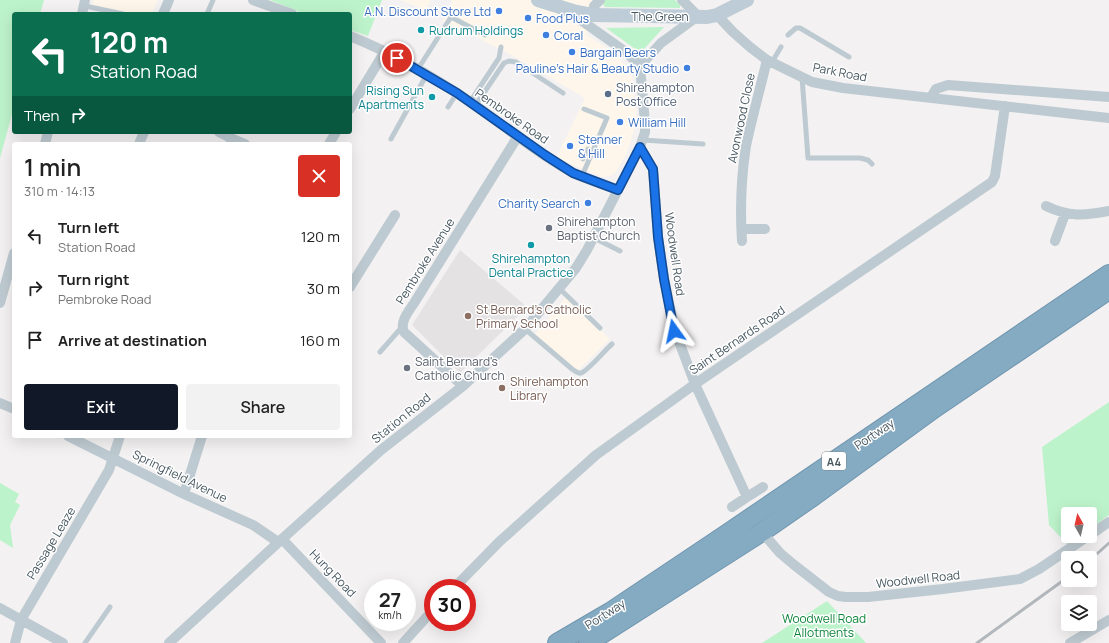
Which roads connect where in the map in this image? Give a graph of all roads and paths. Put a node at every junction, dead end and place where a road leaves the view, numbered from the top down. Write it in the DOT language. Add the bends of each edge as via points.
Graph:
graph roads {
  1 [pos="169,0"];
  2 [pos="214,0"];
  3 [pos="253,0"];
  4 [pos="538,0"];
  5 [pos="600,0"];
  6 [pos="682,0"];
  7 [pos="747,0"];
  8 [pos="84,7"];
  9 [pos="112,12"];
  10 [pos="164,12"];
  11 [pos="208,12"];
  12 [pos="286,12"];
  13 [pos="573,12"];
  14 [pos="593,15"];
  15 [pos="718,15"];
  16 [pos="698,16"];
  17 [pos="485,35"];
  18 [pos="788,35"];
  19 [pos="352,37"];
  20 [pos="501,47"];
  21 [pos="781,47"];
  22 [pos="384,51"];
  23 [pos="849,58"];
  24 [pos="770,61"];
  25 [pos="640,66"];
  26 [pos="422,72"];
  27 [pos="802,77"];
  28 [pos="457,93"];
  29 [pos="563,93"];
  30 [pos="1109,97"];
  31 [pos="931,98"];
  32 [pos="473,104"];
  33 [pos="352,106"];
  34 [pos="1005,106"];
  35 [pos="448,107"];
  36 [pos="584,110"];
  37 [pos="1109,118"];
  38 [pos="222,134"];
  39 [pos="518,136"];
  40 [pos="391,139"];
  41 [pos="231,141"];
  42 [pos="641,144"];
  43 [pos="702,144"];
  44 [pos="588,149"];
  45 [pos="583,159"];
  46 [pos="872,164"];
  47 [pos="579,172"];
  48 [pos="618,190"];
  49 [pos="1046,206"];
  50 [pos="1109,211"];
  51 [pos="1065,214"];
  52 [pos="395,215"];
  53 [pos="742,229"];
  54 [pos="765,229"];
  55 [pos="594,238"];
  56 [pos="742,241"];
  57 [pos="1055,241"];
  58 [pos="620,251"];
  59 [pos="12,260"];
  60 [pos="1109,274"];
  61 [pos="352,284"];
  62 [pos="560,289"];
  63 [pos="1109,290"];
  64 [pos="0,303"];
  65 [pos="402,327"];
  66 [pos="525,328"];
  67 [pos="600,328"];
  68 [pos="612,344"];
  69 [pos="380,352"];
  70 [pos="695,384"];
  71 [pos="463,386"];
  72 [pos="0,403"];
  73 [pos="12,408"];
  74 [pos="72,438"];
  75 [pos="119,438"];
  76 [pos="201,438"];
  77 [pos="114,458"];
  78 [pos="763,487"];
  79 [pos="184,494"];
  80 [pos="747,497"];
  81 [pos="732,507"];
  82 [pos="1109,522"];
  83 [pos="1097,530"];
  84 [pos="762,532"];
  85 [pos="280,540"];
  86 [pos="1077,543"];
  87 [pos="463,579"];
  88 [pos="110,607"];
  89 [pos="0,608"];
  90 [pos="21,620"];
  91 [pos="424,620"];
  92 [pos="1109,620"];
  93 [pos="15,643"];
  94 [pos="62,643"];
  95 [pos="85,643"];
  96 [pos="169,643"];
  97 [pos="381,643"];
  98 [pos="403,643"];
  99 [pos="557,643"];
  100 [pos="588,643"];
  101 [pos="1070,643"];
  1 -- 10 [label="street"];
  2 -- 11 [label="lane"];
  3 -- 12 [label="street"];
  4 -- 13 [label="main road, The Green"];
  5 -- 14 [label="street" via="594,6"];
  6 -- 16 [label="street"];
  7 -- 15 [label="main road"];
  8 -- 9 [label="lane"];
  13 -- 14 [label="main road, The Green"];
  13 -- 25 [label="street"];
  14 -- 16 [label="main road, The Green"];
  15 -- 16 [label="main road"];
  15 -- 24 [label="street, Park Road" via="744,42"];
  16 -- 25 [label="street, The Green" via="661,43"];
  17 -- 26 [label="lane" via="451,17"];
  18 -- 23 [label="lane" via="796,28 800,28"];
  19 -- 22 [label="street, Pembroke Road"];
  20 -- 32 [label="lane" via="499,58"];
  21 -- 24 [label="lane"];
  22 -- 26 [label="street, Pembroke Road"];
  22 -- 33 [label="street"];
  24 -- 27 [label="street, Park Road"];
  24 -- 53 [label="street, Avonwood Close" via="746,147 742,182"];
  25 -- 42 [label="street, Station Road" via="645,123"];
  26 -- 28 [label="street, Pembroke Road"];
  26 -- 40 [label="lane"];
  27 -- 31 [label="street, Park Road" via="812,82 843,88"];
  27 -- 46 [label="lane" via="808,158 860,158"];
  28 -- 32 [label="street, Pembroke Road"];
  28 -- 35 [label="lane"];
  29 -- 32 [label="lane" via="516,62 508,61"];
  30 -- 31 [label="street" via="948,85 936,89"];
  31 -- 34 [label="street, Park Road"];
  32 -- 39 [label="street, Pembroke Road"];
  34 -- 37 [label="street, Park Road"];
  34 -- 70 [label="street, Saint Bernards Road" via="992,182"];
  36 -- 47 [label="lane" via="607,118"];
  38 -- 41 [label="street"];
  39 -- 47 [label="street, Pembroke Road" via="545,155"];
  39 -- 65 [label="street, Pembroke Avenue" via="404,319"];
  42 -- 43 [label="lane"];
  42 -- 48 [label="street, Station Road"];
  42 -- 70 [label="street, Woodwell Road" via="653,169 658,237 674,331"];
  44 -- 45 [label="lane"];
  47 -- 48 [label="street, Pembroke Road"];
  48 -- 55 [label="street, Station Road"];
  49 -- 51 [label="street"];
  50 -- 51 [label="street" via="1080,215"];
  51 -- 57 [label="street"];
  52 -- 61 [label="street"];
  53 -- 54 [label="street"];
  53 -- 56 [label="street, Avonwood Close"];
  55 -- 58 [label="lane"];
  55 -- 62 [label="street, Station Road"];
  59 -- 64 [label="street"];
  60 -- 99 [label="highway, Portway / A4" via="706,548 610,612"];
  62 -- 66 [label="street, Station Road"];
  62 -- 67 [label="lane"];
  63 -- 84 [label="highway, Portway / A4" via="935,408"];
  65 -- 69 [label="lane"];
  65 -- 71 [label="street" via="404,332"];
  66 -- 68 [label="lane" via="578,373 582,373"];
  66 -- 71 [label="street, Station Road"];
  70 -- 80 [label="street, Woodwell Road"];
  70 -- 87 [label="street, Saint Bernards Road" via="596,455 499,542"];
  71 -- 85 [label="street, Station Road" via="381,450"];
  72 -- 73 [label="street"];
  74 -- 77 [label="street, Springfield Avenue"];
  75 -- 77 [label="street, Passage Leaze"];
  76 -- 79 [label="street"];
  77 -- 79 [label="street, Springfield Avenue"];
  77 -- 90 [label="street, Passage Leaze"];
  78 -- 80 [label="street"];
  79 -- 85 [label="street, Springfield Avenue"];
  80 -- 81 [label="street"];
  82 -- 83 [label="street, Woodwell Road"];
  84 -- 86 [label="street, Woodwell Road" via="780,553 829,592 846,597 868,597 1020,579"];
  84 -- 100 [label="highway, Portway / A4"];
  85 -- 96 [label="street, Station Road"];
  85 -- 97 [label="street, Hung Road"];
  88 -- 95 [label="lane"];
  89 -- 90 [label="street"];
  90 -- 93 [label="street, Passage Leaze"];
  90 -- 94 [label="street"];
  91 -- 98 [label="street"];
  92 -- 101 [label="street"];
}
